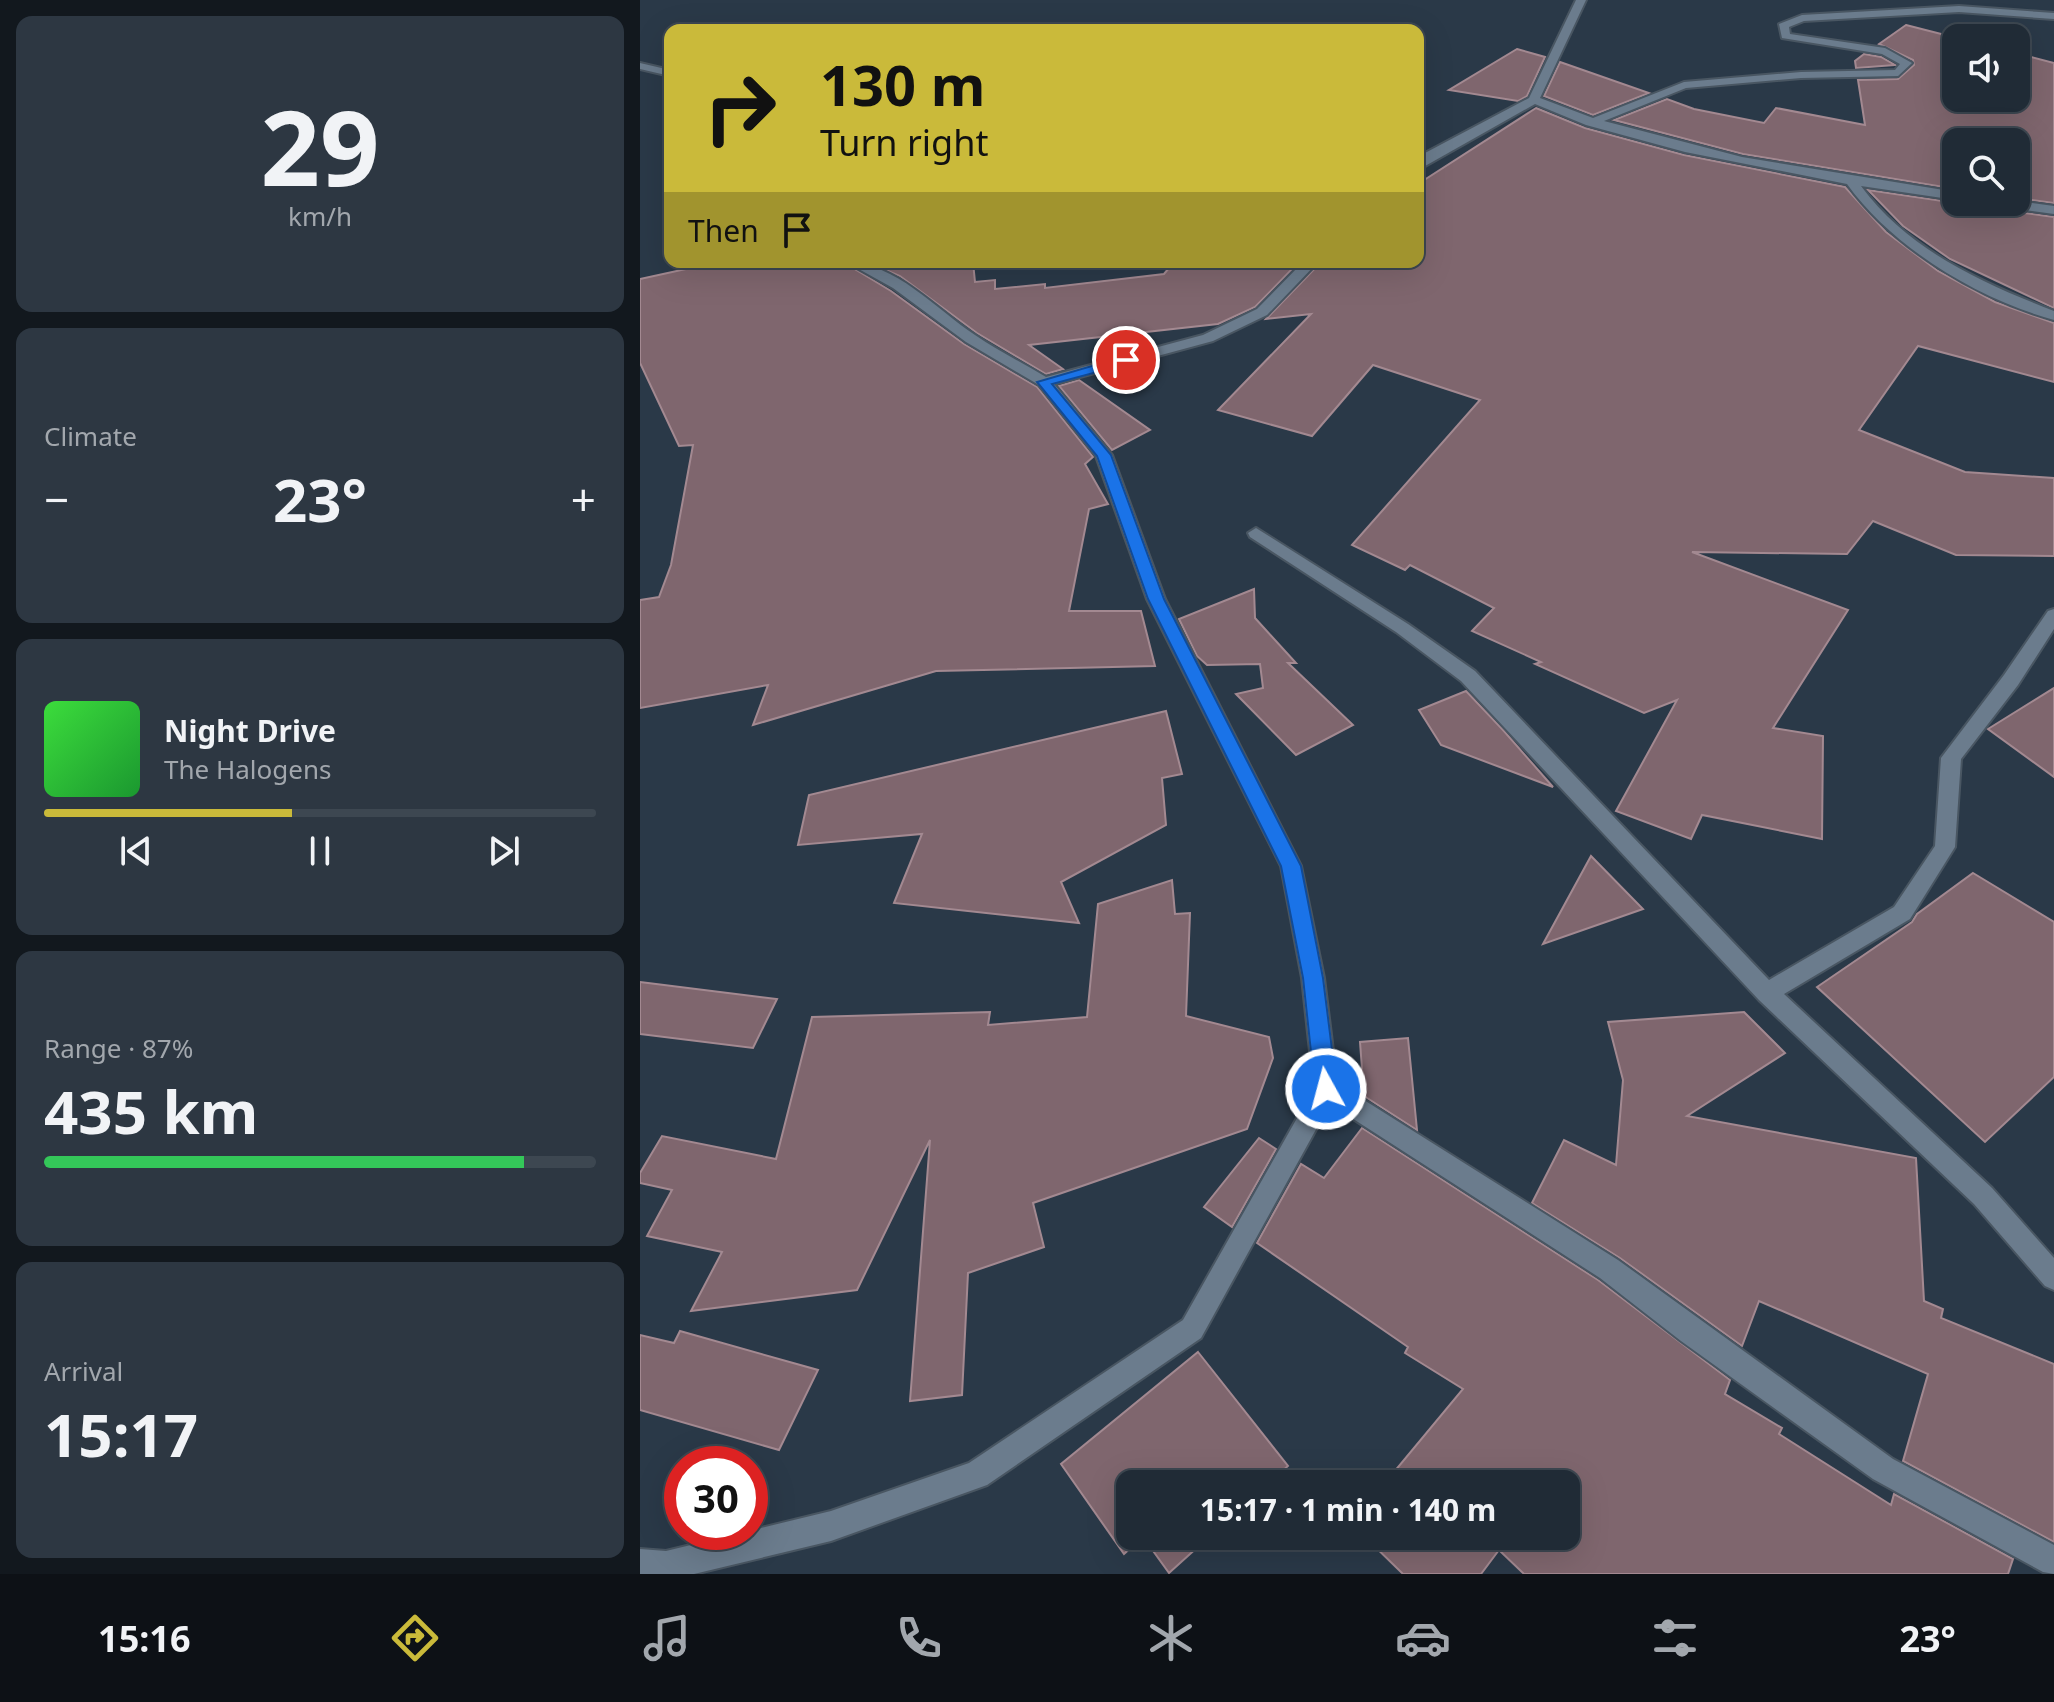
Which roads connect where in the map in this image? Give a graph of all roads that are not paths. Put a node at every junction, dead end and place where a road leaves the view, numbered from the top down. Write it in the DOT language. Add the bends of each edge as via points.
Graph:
graph roads {
  1 [pos="1581,0"];
  2 [pos="2054,16"];
  3 [pos="640,66"];
  4 [pos="664,72"];
  5 [pos="1534,100"];
  6 [pos="1590,123"];
  7 [pos="1424,162"];
  8 [pos="1851,181"];
  9 [pos="1942,194"];
  10 [pos="2030,207"];
  11 [pos="2054,210"];
  12 [pos="865,268"];
  13 [pos="1305,268"];
  14 [pos="2054,316"];
  15 [pos="1044,382"];
  16 [pos="1256,533"];
  17 [pos="2054,615"];
  18 [pos="1767,993"];
  19 [pos="1326,1089"];
  20 [pos="2054,1277"];
  21 [pos="2054,1561"];
  22 [pos="640,1564"];
  1 -- 5 [label="street"];
  2 -- 6 [label="street" via="1959,9 1802,18 1783,26 1786,36 1885,51 1907,63 1898,73 1684,85"];
  3 -- 4 [label="street"];
  5 -- 6 [label="street"];
  5 -- 7 [label="street"];
  6 -- 8 [label="street" via="1711,156"];
  8 -- 9 [label="street"];
  8 -- 14 [label="street" via="1888,226 1943,263"];
  10 -- 11 [label="street"];
  12 -- 15 [label="street"];
  13 -- 15 [label="street" via="1262,312 1208,338"];
  15 -- 19 [label="street" via="1104,455 1156,599 1291,866 1313,978"];
  16 -- 18 [label="street" via="1468,676"];
  17 -- 18 [label="street" via="1951,758 1945,847 1902,913"];
  18 -- 20 [label="street" via="1983,1196"];
  19 -- 21 [label="street" via="1609,1269 1883,1469"];
  19 -- 22 [label="street" via="1192,1329 977,1475 831,1526 666,1566"];
}
